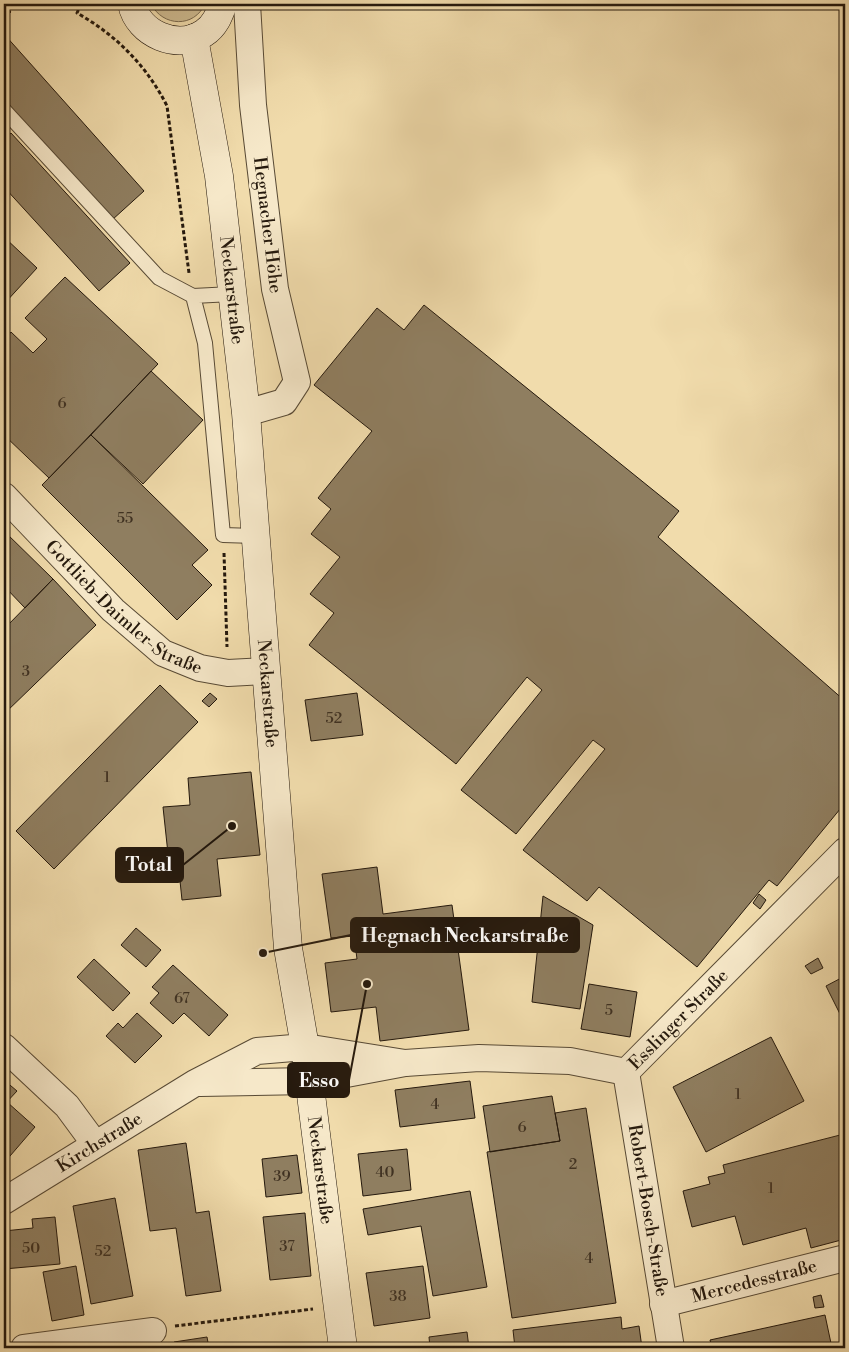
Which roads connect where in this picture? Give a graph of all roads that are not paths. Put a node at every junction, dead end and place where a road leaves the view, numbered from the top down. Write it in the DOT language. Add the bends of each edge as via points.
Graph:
graph roads {
  1 [pos="132,4"];
  2 [pos="223,4"];
  3 [pos="247,4"];
  4 [pos="194,38"];
  5 [pos="4,110"];
  6 [pos="232,294"];
  7 [pos="192,296"];
  8 [pos="246,413"];
  9 [pos="5,498"];
  10 [pos="255,536"];
  11 [pos="266,671"];
  12 [pos="845,851"];
  13 [pos="4,1047"];
  14 [pos="304,1047"];
  15 [pos="405,1064"];
  16 [pos="626,1072"];
  17 [pos="309,1081"];
  18 [pos="195,1083"];
  19 [pos="95,1144"];
  20 [pos="4,1200"];
  21 [pos="845,1258"];
  22 [pos="663,1304"];
  23 [pos="153,1331"];
  24 [pos="24,1348"];
  25 [pos="343,1348"];
  26 [pos="671,1348"];
  1 -- 4 [label="main road" via="143,24 154,33 176,41"];
  2 -- 4 [label="main road" via="218,18 204,33"];
  3 -- 8 [label="street, Hegnacher Höhe" via="253,105 275,289 297,382 284,402"];
  4 -- 6 [label="main road, Neckarstraße" via="219,176"];
  5 -- 7 [label="lane" via="159,278"];
  6 -- 7 [label="lane"];
  6 -- 8 [label="main road, Neckarstraße"];
  7 -- 10 [label="lane" via="205,343 223,535"];
  8 -- 10 [label="main road, Neckarstraße"];
  9 -- 11 [label="street, Gottlieb-Daimler-Straße" via="113,610 163,653 200,668 228,673"];
  10 -- 11 [label="main road, Neckarstraße"];
  11 -- 14 [label="main road, Neckarstraße" via="288,948"];
  12 -- 16 [label="street, Esslinger Straße"];
  13 -- 19 [label="street" via="67,1106"];
  14 -- 15 [label="street, Esslinger Straße"];
  14 -- 17 [label="main road, Neckarstraße"];
  14 -- 18 [label="street, Kirchstraße" via="257,1051"];
  15 -- 16 [label="street, Esslinger Straße" via="479,1058 570,1060"];
  15 -- 17 [label="street, Esslinger Straße"];
  16 -- 22 [label="street, Robert-Bosch-Straße"];
  17 -- 18 [label="street"];
  17 -- 25 [label="main road, Neckarstraße"];
  18 -- 19 [label="street, Kirchstraße"];
  19 -- 20 [label="street, Kirchstraße"];
  21 -- 22 [label="street, Mercedesstraße"];
  22 -- 26 [label="street, Robert-Bosch-Straße"];
  23 -- 24 [label="street"];
}
